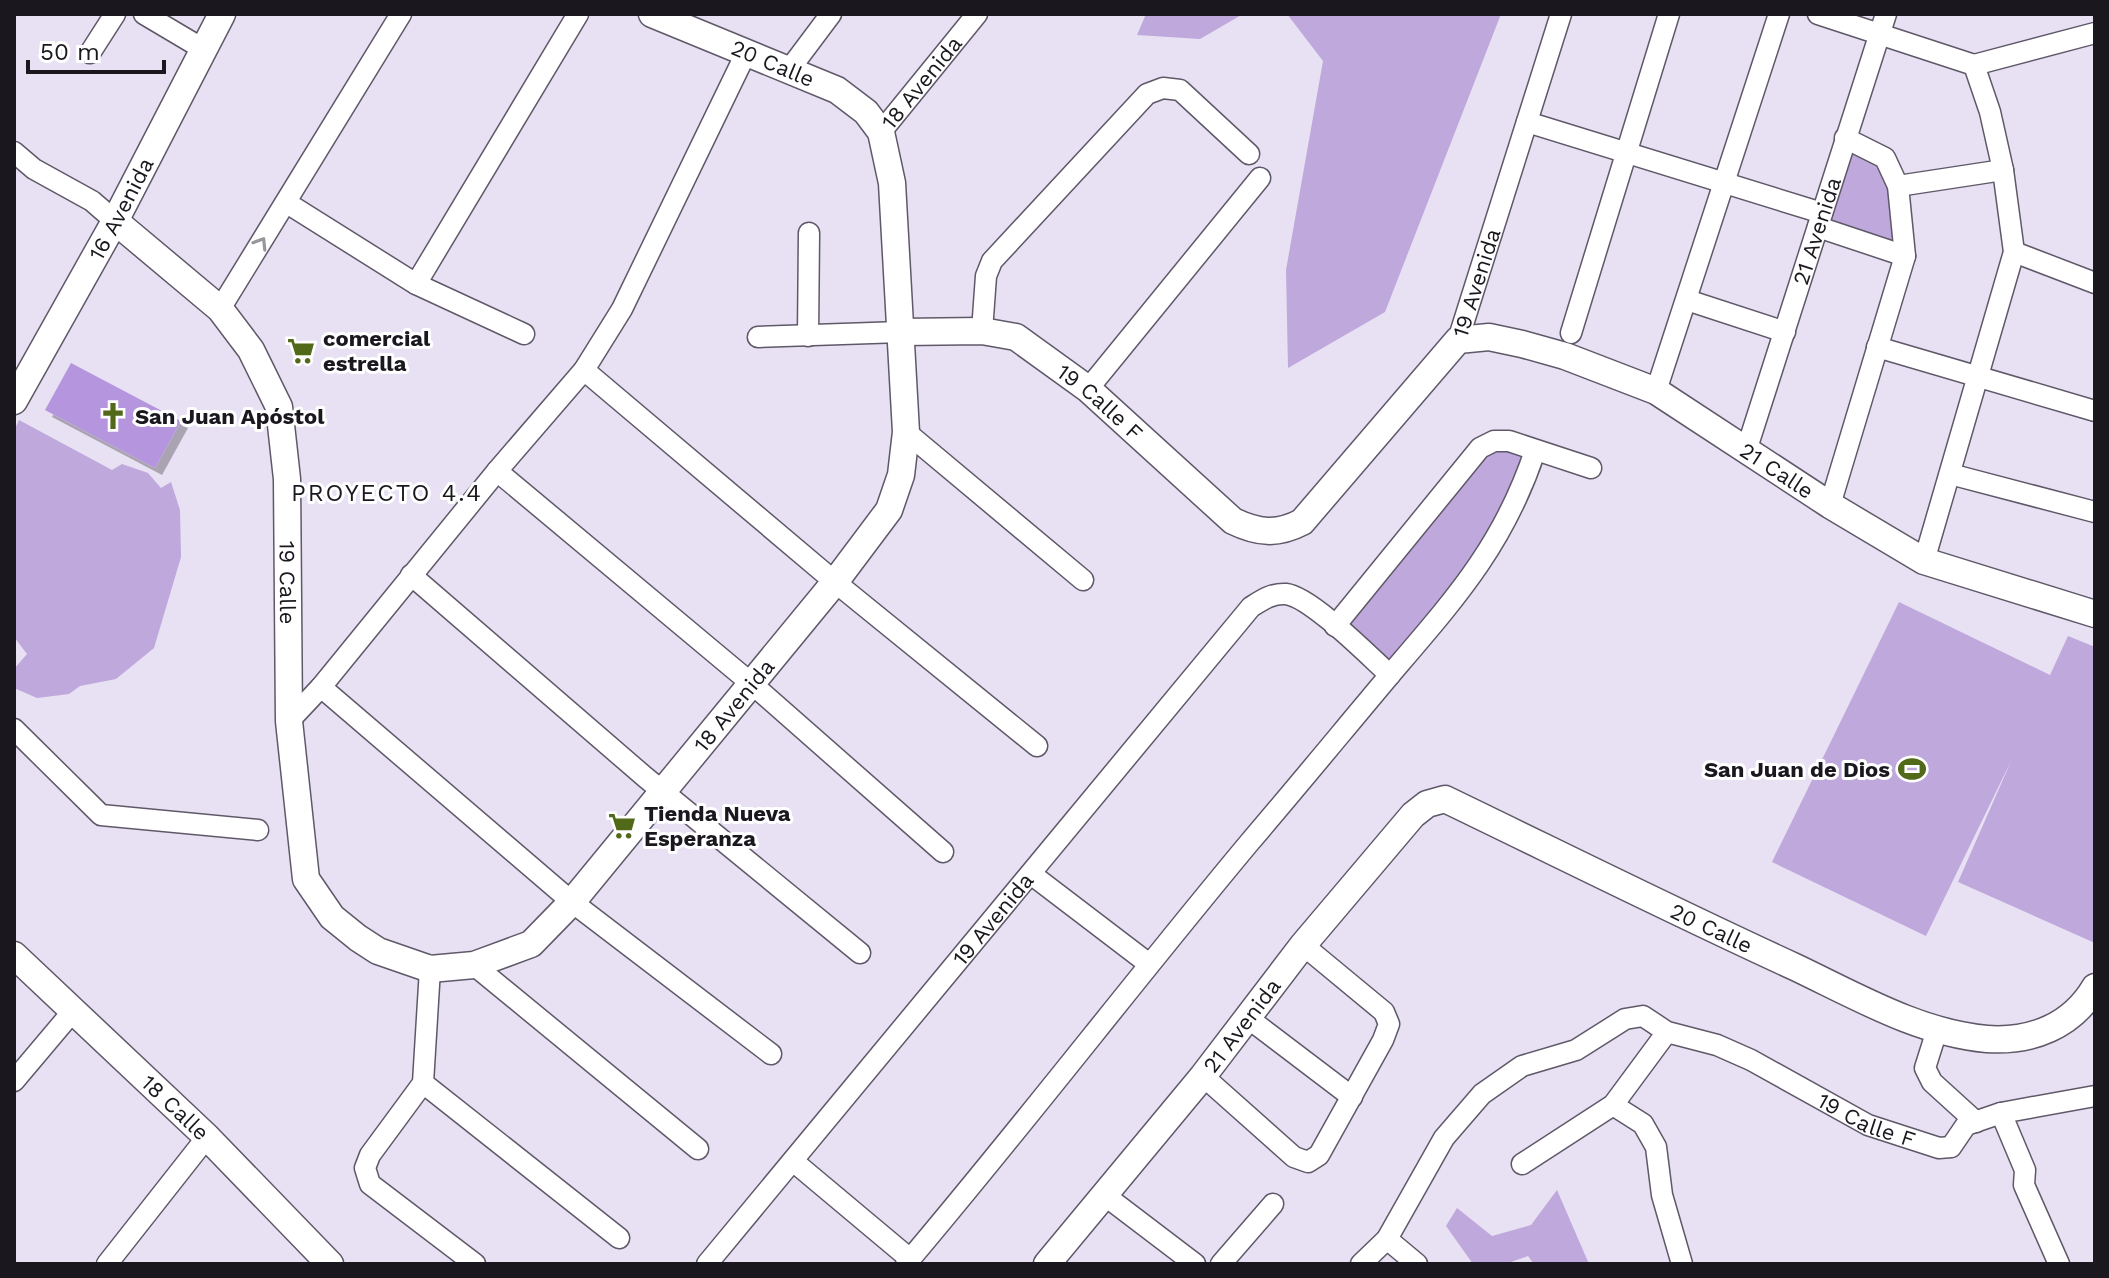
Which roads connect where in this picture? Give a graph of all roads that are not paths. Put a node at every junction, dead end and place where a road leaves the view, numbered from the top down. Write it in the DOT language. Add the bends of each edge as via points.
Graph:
graph roads {
  1 [pos="115,14"];
  2 [pos="144,14"];
  3 [pos="222,14"];
  4 [pos="401,14"];
  5 [pos="578,14"];
  6 [pos="652,14"];
  7 [pos="831,14"];
  8 [pos="977,14"];
  9 [pos="1561,14"];
  10 [pos="1669,14"];
  11 [pos="1779,14"];
  12 [pos="1818,14"];
  13 [pos="1883,24"];
  14 [pos="2095,33"];
  15 [pos="203,49"];
  16 [pos="747,51"];
  17 [pos="90,53"];
  18 [pos="1974,65"];
  19 [pos="789,70"];
  20 [pos="1527,122"];
  21 [pos="881,132"];
  22 [pos="1845,138"];
  23 [pos="14,152"];
  24 [pos="1627,152"];
  25 [pos="1249,154"];
  26 [pos="2003,170"];
  27 [pos="1260,178"];
  28 [pos="1724,181"];
  29 [pos="1898,186"];
  30 [pos="287,203"];
  31 [pos="1820,220"];
  32 [pos="115,221"];
  33 [pos="809,233"];
  34 [pos="2014,252"];
  35 [pos="1905,256"];
  36 [pos="2095,283"];
  37 [pos="416,284"];
  38 [pos="1687,300"];
  39 [pos="220,309"];
  40 [pos="982,331"];
  41 [pos="901,332"];
  42 [pos="1785,332"];
  43 [pos="1571,333"];
  44 [pos="524,334"];
  45 [pos="808,336"];
  46 [pos="758,337"];
  47 [pos="1458,340"];
  48 [pos="1877,347"];
  49 [pos="584,370"];
  50 [pos="1978,375"];
  51 [pos="1088,389"];
  52 [pos="1656,391"];
  53 [pos="14,399"];
  54 [pos="2095,411"];
  55 [pos="906,432"];
  56 [pos="1747,448"];
  57 [pos="1535,451"];
  58 [pos="1591,468"];
  59 [pos="497,471"];
  60 [pos="1950,474"];
  61 [pos="1830,505"];
  62 [pos="2095,512"];
  63 [pos="1273,533"];
  64 [pos="1924,561"];
  65 [pos="411,575"];
  66 [pos="1083,580"];
  67 [pos="835,582"];
  68 [pos="2095,614"];
  69 [pos="1335,626"];
  70 [pos="1390,675"];
  71 [pos="327,680"];
  72 [pos="752,684"];
  73 [pos="289,721"];
  74 [pos="14,729"];
  75 [pos="1037,746"];
  76 [pos="663,792"];
  77 [pos="1445,799"];
  78 [pos="258,830"];
  79 [pos="943,852"];
  80 [pos="1031,874"];
  81 [pos="572,902"];
  82 [pos="1303,945"];
  83 [pos="860,953"];
  84 [pos="14,955"];
  85 [pos="1149,964"];
  86 [pos="474,965"];
  87 [pos="430,969"];
  88 [pos="2095,987"];
  89 [pos="73,1011"];
  90 [pos="1248,1018"];
  91 [pos="1937,1030"];
  92 [pos="1667,1032"];
  93 [pos="771,1054"];
  94 [pos="1203,1076"];
  95 [pos="14,1081"];
  96 [pos="423,1083"];
  97 [pos="2095,1096"];
  98 [pos="1352,1097"];
  99 [pos="1613,1105"];
  100 [pos="2001,1113"];
  101 [pos="1976,1122"];
  102 [pos="207,1137"];
  103 [pos="698,1149"];
  104 [pos="793,1161"];
  105 [pos="1522,1164"];
  106 [pos="1103,1194"];
  107 [pos="1273,1204"];
  108 [pos="619,1238"];
  109 [pos="1387,1239"];
  110 [pos="908,1262"];
  111 [pos="1052,1262"];
  112 [pos="327,1263"];
  113 [pos="107,1264"];
  114 [pos="475,1264"];
  115 [pos="707,1264"];
  116 [pos="1195,1264"];
  117 [pos="1221,1264"];
  118 [pos="1361,1264"];
  119 [pos="1417,1264"];
  120 [pos="1682,1264"];
  121 [pos="2059,1264"];
  1 -- 17 [label="street"];
  2 -- 15 [label="street"];
  3 -- 15 [label="street, 16 Avenida"];
  4 -- 30 [label="street"];
  5 -- 37 [label="street"];
  6 -- 16 [label="street, 20 Calle"];
  7 -- 19 [label="street"];
  8 -- 21 [label="street, 18 Avenida"];
  9 -- 20 [label="street, 19 Avenida"];
  10 -- 24 [label="street"];
  11 -- 28 [label="street"];
  12 -- 13 [label="street"];
  13 -- 18 [label="street"];
  13 -- 22 [label="street, 21 Avenida"];
  14 -- 18 [label="street"];
  15 -- 32 [label="street, 16 Avenida"];
  16 -- 19 [label="street, 20 Calle"];
  16 -- 49 [label="street" via="622,309"];
  18 -- 26 [label="street"];
  19 -- 21 [label="street, 20 Calle" via="837,90 866,112"];
  20 -- 24 [label="street"];
  20 -- 47 [label="street, 19 Avenida"];
  21 -- 41 [label="street, 18 Avenida" via="892,183"];
  22 -- 29 [label="street" via="1885,158"];
  22 -- 31 [label="street, 21 Avenida"];
  23 -- 32 [label="street, 19 Calle"];
  24 -- 28 [label="street"];
  24 -- 43 [label="street"];
  25 -- 40 [label="street" via="1180,90 1163,88 1147,94 992,261"];
  26 -- 29 [label="street"];
  26 -- 34 [label="street"];
  27 -- 51 [label="street"];
  28 -- 31 [label="street"];
  28 -- 38 [label="street"];
  29 -- 35 [label="street"];
  30 -- 37 [label="street"];
  39 -- 30 [label="street, one-way"];
  31 -- 35 [label="street"];
  31 -- 42 [label="street, 21 Avenida"];
  32 -- 39 [label="street, 19 Calle"];
  32 -- 53 [label="street, 16 Avenida"];
  33 -- 45 [label="street"];
  34 -- 36 [label="street"];
  34 -- 50 [label="street"];
  35 -- 48 [label="street"];
  37 -- 44 [label="street"];
  38 -- 42 [label="street"];
  38 -- 52 [label="street"];
  39 -- 73 [label="street, 19 Calle" via="251,350 279,407 287,479"];
  40 -- 41 [label="street, 19 Calle F"];
  40 -- 51 [label="street, 19 Calle F" via="1016,337"];
  41 -- 45 [label="street"];
  41 -- 55 [label="street, 18 Avenida"];
  42 -- 56 [label="street, 21 Avenida"];
  45 -- 46 [label="street"];
  47 -- 52 [label="street, 21 Calle" via="1489,337 1522,344"];
  47 -- 63 [label="street, 19 Avenida" via="1302,522"];
  48 -- 50 [label="street"];
  48 -- 61 [label="street"];
  49 -- 59 [label="street"];
  49 -- 67 [label="street"];
  50 -- 54 [label="street"];
  50 -- 60 [label="street"];
  51 -- 63 [label="street, 19 Calle F" via="1233,521"];
  52 -- 56 [label="street, 21 Calle"];
  55 -- 66 [label="street"];
  55 -- 67 [label="street, 18 Avenida" via="901,475 889,510"];
  56 -- 61 [label="street, 21 Calle"];
  57 -- 58 [label="street"];
  57 -- 69 [label="street" via="1509,441 1480,448"];
  57 -- 70 [label="street" via="1521,493 1493,545"];
  59 -- 65 [label="street"];
  59 -- 72 [label="street"];
  60 -- 62 [label="street"];
  60 -- 64 [label="street"];
  61 -- 64 [label="street, 21 Calle"];
  64 -- 68 [label="street, 21 Calle"];
  65 -- 71 [label="street"];
  65 -- 76 [label="street"];
  67 -- 72 [label="street, 18 Avenida"];
  67 -- 75 [label="street"];
  69 -- 70 [label="street"];
  69 -- 80 [label="street, 19 Avenida" via="1290,594 1276,594 1251,607"];
  70 -- 85 [label="street"];
  71 -- 73 [label="street"];
  71 -- 81 [label="street"];
  72 -- 76 [label="street, 18 Avenida"];
  72 -- 79 [label="street"];
  73 -- 87 [label="street, 19 Calle" via="306,879 332,917 358,938 378,951"];
  74 -- 78 [label="street" via="101,815"];
  76 -- 81 [label="street, 18 Avenida"];
  76 -- 83 [label="street"];
  77 -- 82 [label="street, 21 Avenida" via="1413,815"];
  77 -- 91 [label="street, 20 Calle" via="1725,935"];
  80 -- 85 [label="street"];
  80 -- 104 [label="street, 19 Avenida"];
  81 -- 86 [label="street, 18 Avenida" via="531,944"];
  81 -- 93 [label="street"];
  82 -- 90 [label="street, 21 Avenida"];
  82 -- 98 [label="street" via="1384,1012 1389,1024"];
  84 -- 89 [label="street, 18 Calle"];
  85 -- 110 [label="street"];
  86 -- 87 [label="street, 18 Avenida"];
  86 -- 103 [label="street"];
  87 -- 96 [label="street"];
  88 -- 91 [label="street, 20 Calle" via="2068,1020 2015,1039"];
  89 -- 95 [label="street"];
  89 -- 102 [label="street, 18 Calle"];
  90 -- 94 [label="street, 21 Avenida"];
  90 -- 98 [label="street"];
  91 -- 101 [label="street" via="1925,1068 1932,1082"];
  92 -- 99 [label="street"];
  92 -- 101 [label="street, 19 Calle F" via="1717,1045 1868,1125 1939,1148 1951,1147 1966,1125"];
  92 -- 109 [label="street, 19 Calle F" via="1643,1016 1625,1019 1576,1050 1522,1066 1482,1094 1444,1138"];
  94 -- 98 [label="street" via="1294,1157 1308,1162 1319,1155"];
  94 -- 106 [label="street, 21 Avenida"];
  96 -- 108 [label="street"];
  96 -- 114 [label="street" via="370,1155 367,1176 370,1184"];
  97 -- 100 [label="street, 19 Calle F"];
  99 -- 105 [label="street"];
  99 -- 120 [label="street" via="1643,1124 1656,1147 1662,1195"];
  100 -- 101 [label="street, 19 Calle F"];
  100 -- 121 [label="street" via="2025,1170 2024,1185"];
  102 -- 112 [label="street, 18 Calle"];
  102 -- 113 [label="street"];
  104 -- 110 [label="street"];
  104 -- 115 [label="street, 19 Avenida"];
  106 -- 111 [label="street, 21 Avenida"];
  106 -- 116 [label="street"];
  107 -- 117 [label="street"];
  109 -- 118 [label="street"];
  109 -- 119 [label="street"];
}
